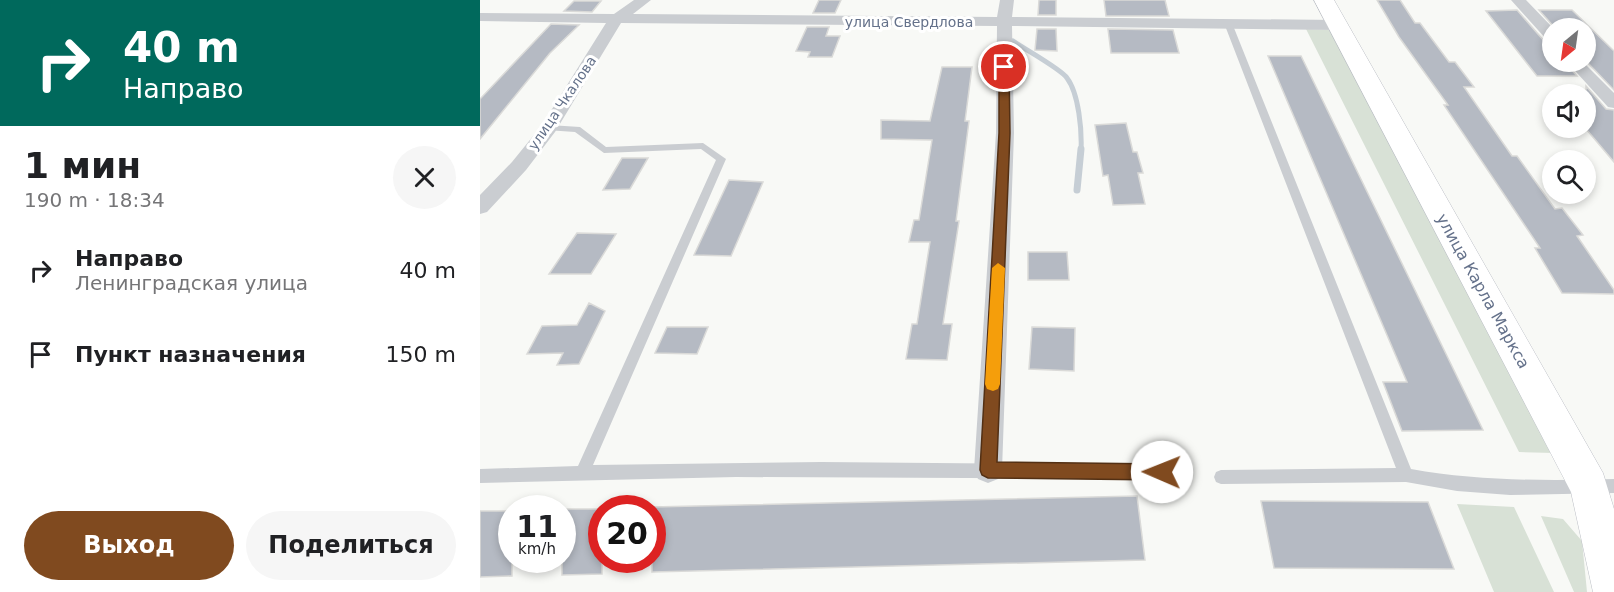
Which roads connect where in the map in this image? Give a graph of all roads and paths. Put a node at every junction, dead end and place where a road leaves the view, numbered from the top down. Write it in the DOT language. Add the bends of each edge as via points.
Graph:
graph roads {
  1 [pos="644,0"];
  2 [pos="1007,0"];
  3 [pos="1518,0"];
  4 [pos="1331,13"];
  5 [pos="480,17"];
  6 [pos="616,19"];
  7 [pos="1004,23"];
  8 [pos="1228,23"];
  9 [pos="1542,26"];
  10 [pos="1585,72"];
  11 [pos="1614,103"];
  12 [pos="549,128"];
  13 [pos="480,207"];
  14 [pos="988,470"];
  15 [pos="583,472"];
  16 [pos="1162,472"];
  17 [pos="480,476"];
  18 [pos="1406,476"];
  19 [pos="1221,477"];
  20 [pos="1602,486"];
  21 [pos="1614,592"];
  1 -- 6 [label="street, улица Чкалова"];
  2 -- 7 [label="street"];
  3 -- 9 [label="street"];
  4 -- 8 [label="street, улица Свердлова"];
  4 -- 20 [label="street, улица Карла Маркса"];
  5 -- 6 [label="street, улица Свердлова"];
  6 -- 7 [label="street, улица Свердлова"];
  6 -- 12 [label="street, улица Чкалова"];
  7 -- 8 [label="street, улица Свердлова"];
  7 -- 14 [label="street" via="1005,133"];
  8 -- 18 [label="lane"];
  10 -- 11 [label="street"];
  12 -- 13 [label="street, улица Чкалова"];
  12 -- 15 [label="lane" via="577,129 604,150 703,146 721,159"];
  14 -- 15 [label="lane"];
  14 -- 16 [label="lane"];
  15 -- 17 [label="lane"];
  18 -- 19 [label="lane"];
  18 -- 20 [label="lane" via="1518,488"];
  20 -- 21 [label="street, улица Карла Маркса"];
}
